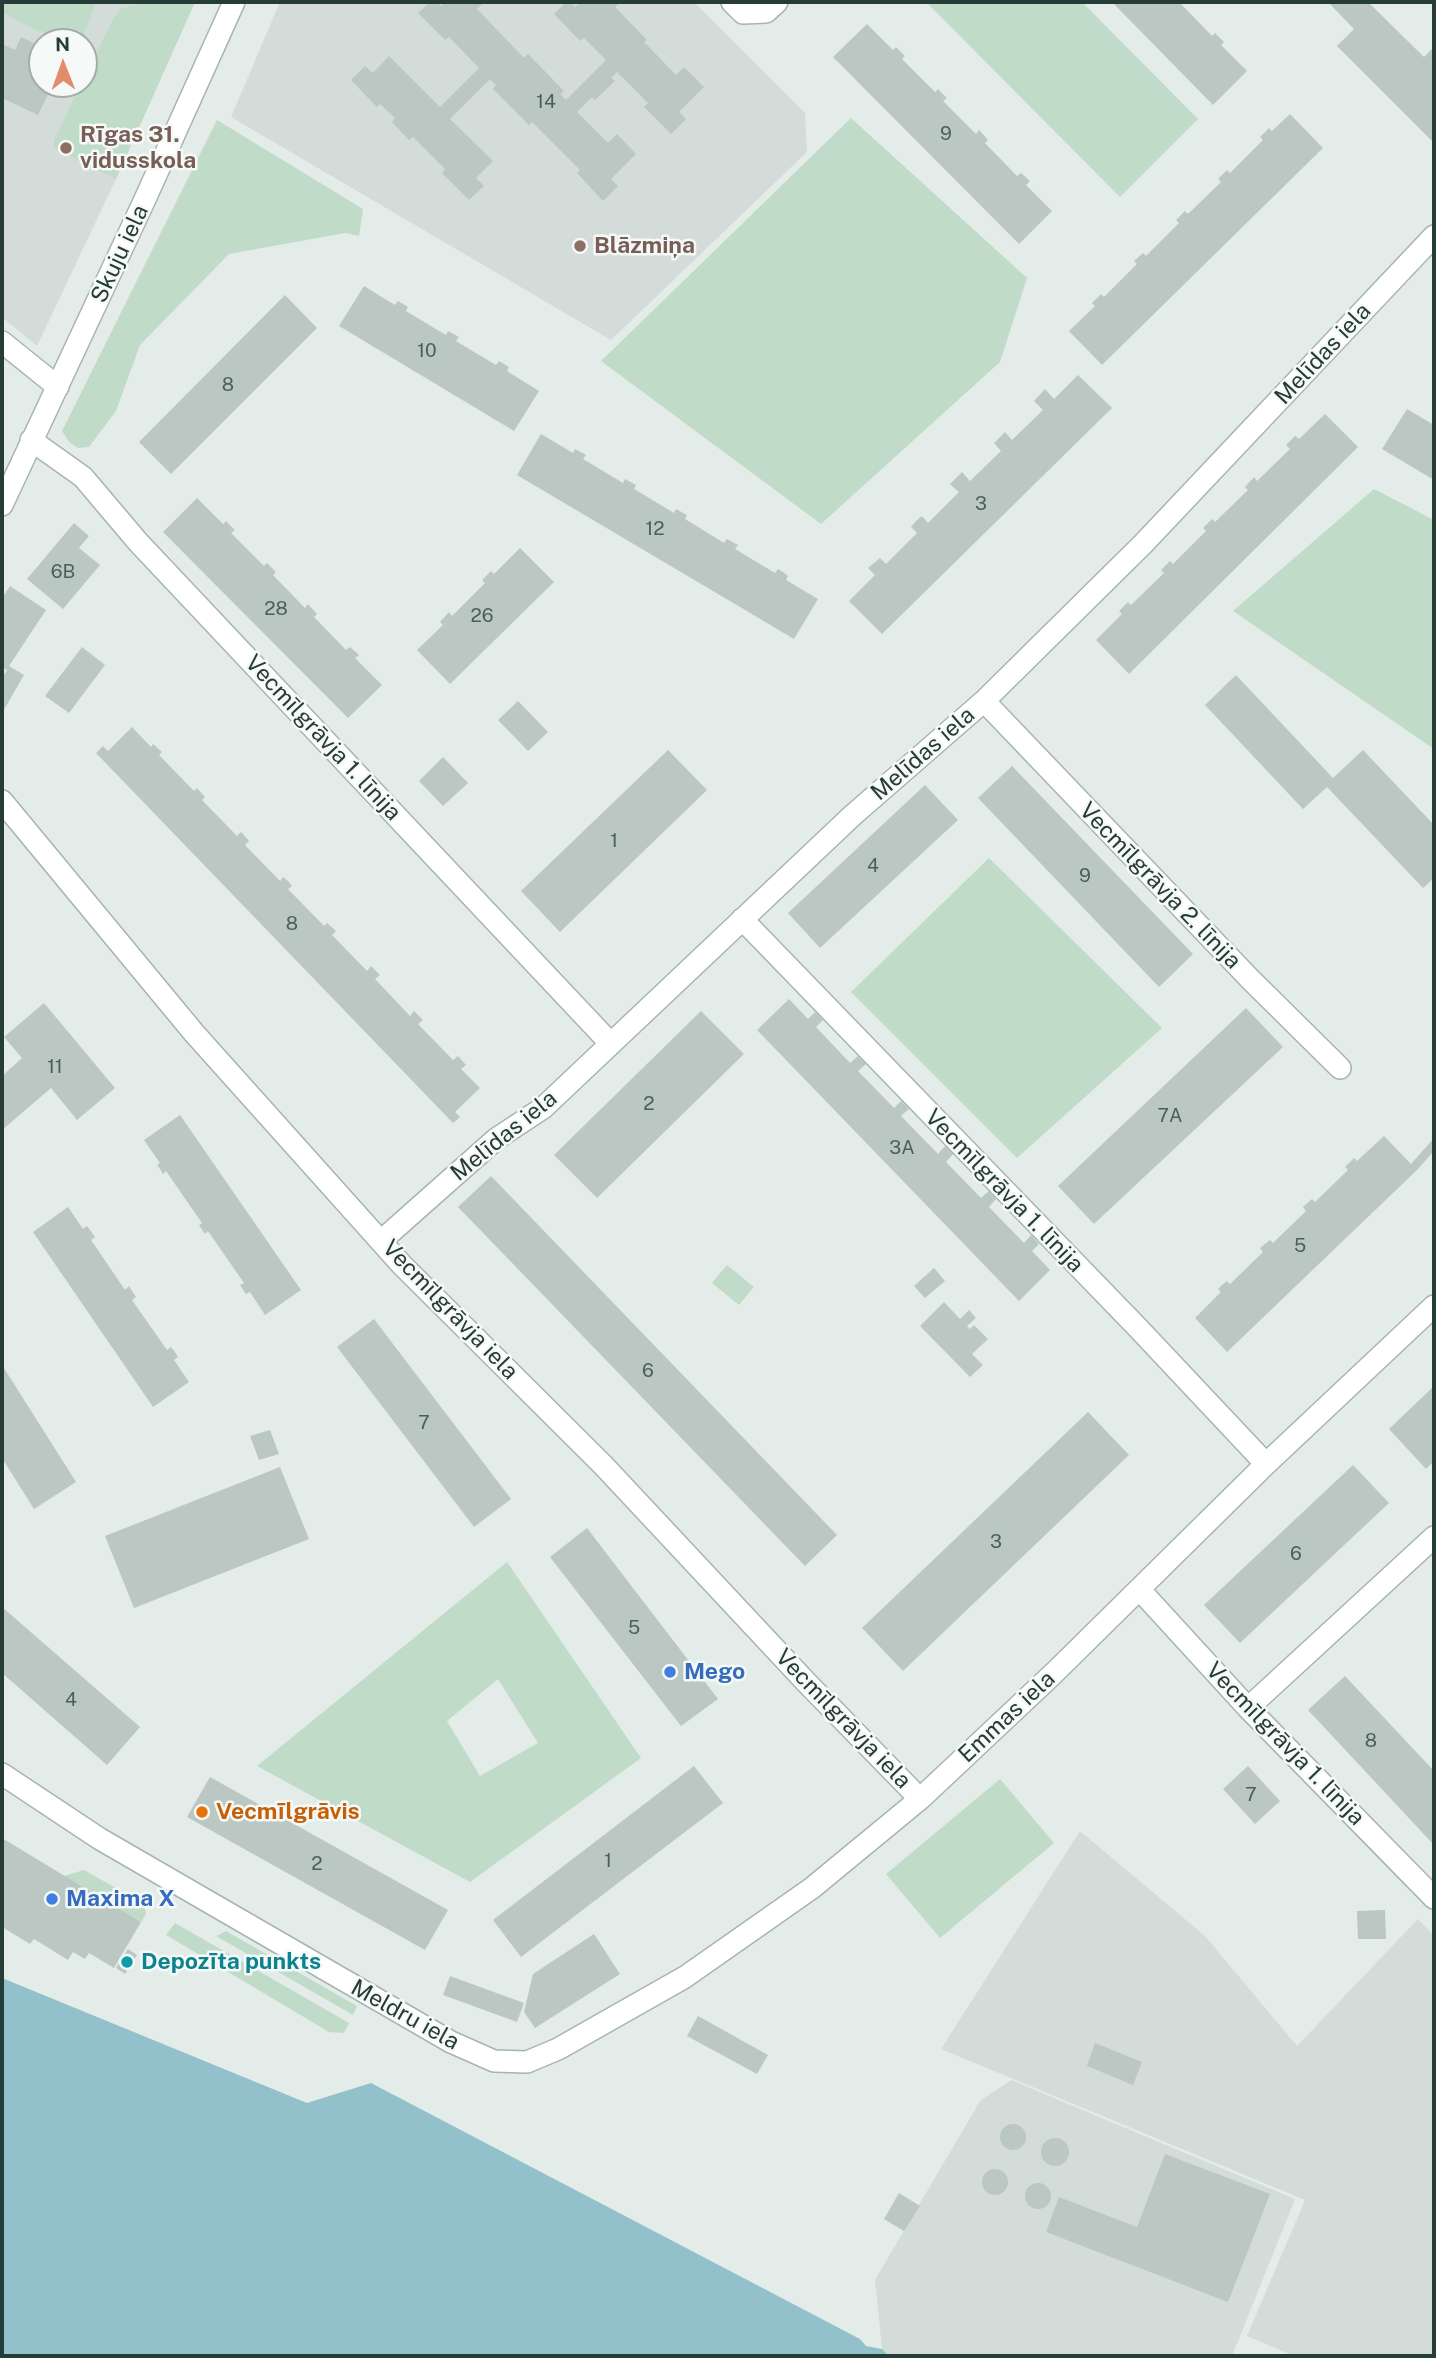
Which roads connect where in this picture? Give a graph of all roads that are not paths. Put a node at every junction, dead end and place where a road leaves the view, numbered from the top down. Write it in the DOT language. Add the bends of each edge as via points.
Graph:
graph roads {
  1 [pos="234,2"];
  2 [pos="732,2"];
  3 [pos="777,2"];
  4 [pos="1434,236"];
  5 [pos="2,342"];
  6 [pos="58,387"];
  7 [pos="31,440"];
  8 [pos="2,505"];
  9 [pos="984,701"];
  10 [pos="2,801"];
  11 [pos="742,919"];
  12 [pos="611,1044"];
  13 [pos="1340,1068"];
  14 [pos="381,1241"];
  15 [pos="1434,1306"];
  16 [pos="1266,1464"];
  17 [pos="1434,1537"];
  18 [pos="1139,1589"];
  19 [pos="1248,1708"];
  20 [pos="2,1774"];
  21 [pos="920,1799"];
  22 [pos="1434,1898"];
  23 [pos="527,2062"];
  1 -- 6 [label="street, Skuju iela"];
  2 -- 3 [label="street" via="743,13 766,12"];
  4 -- 9 [label="street, Melīdas iela" via="1143,544"];
  5 -- 6 [label="street"];
  6 -- 7 [label="street, Skuju iela"];
  7 -- 8 [label="street, Skuju iela"];
  7 -- 12 [label="street, Vecmīlgrāvja 1. līnija" via="83,477 138,542"];
  9 -- 11 [label="street, Melīdas iela"];
  9 -- 13 [label="street, Vecmīlgrāvja 2. līnija"];
  10 -- 14 [label="street, Vecmīlgrāvja iela" via="194,1033"];
  11 -- 12 [label="street, Melīdas iela"];
  11 -- 16 [label="street, Vecmīlgrāvja 1. līnija"];
  12 -- 14 [label="street, Melīdas iela" via="543,1108 496,1139"];
  14 -- 21 [label="street, Vecmīlgrāvja iela" via="603,1465"];
  15 -- 16 [label="street, Emmas iela"];
  16 -- 18 [label="street, Emmas iela"];
  17 -- 19 [label="street"];
  18 -- 19 [label="street, Vecmīlgrāvja 1. līnija"];
  18 -- 21 [label="street, Emmas iela"];
  19 -- 22 [label="street, Vecmīlgrāvja 1. līnija"];
  20 -- 23 [label="street, Meldru iela" via="100,1839 451,2042 494,2062"];
  21 -- 23 [label="street, Emmas iela" via="812,1888 685,1977"];
}
